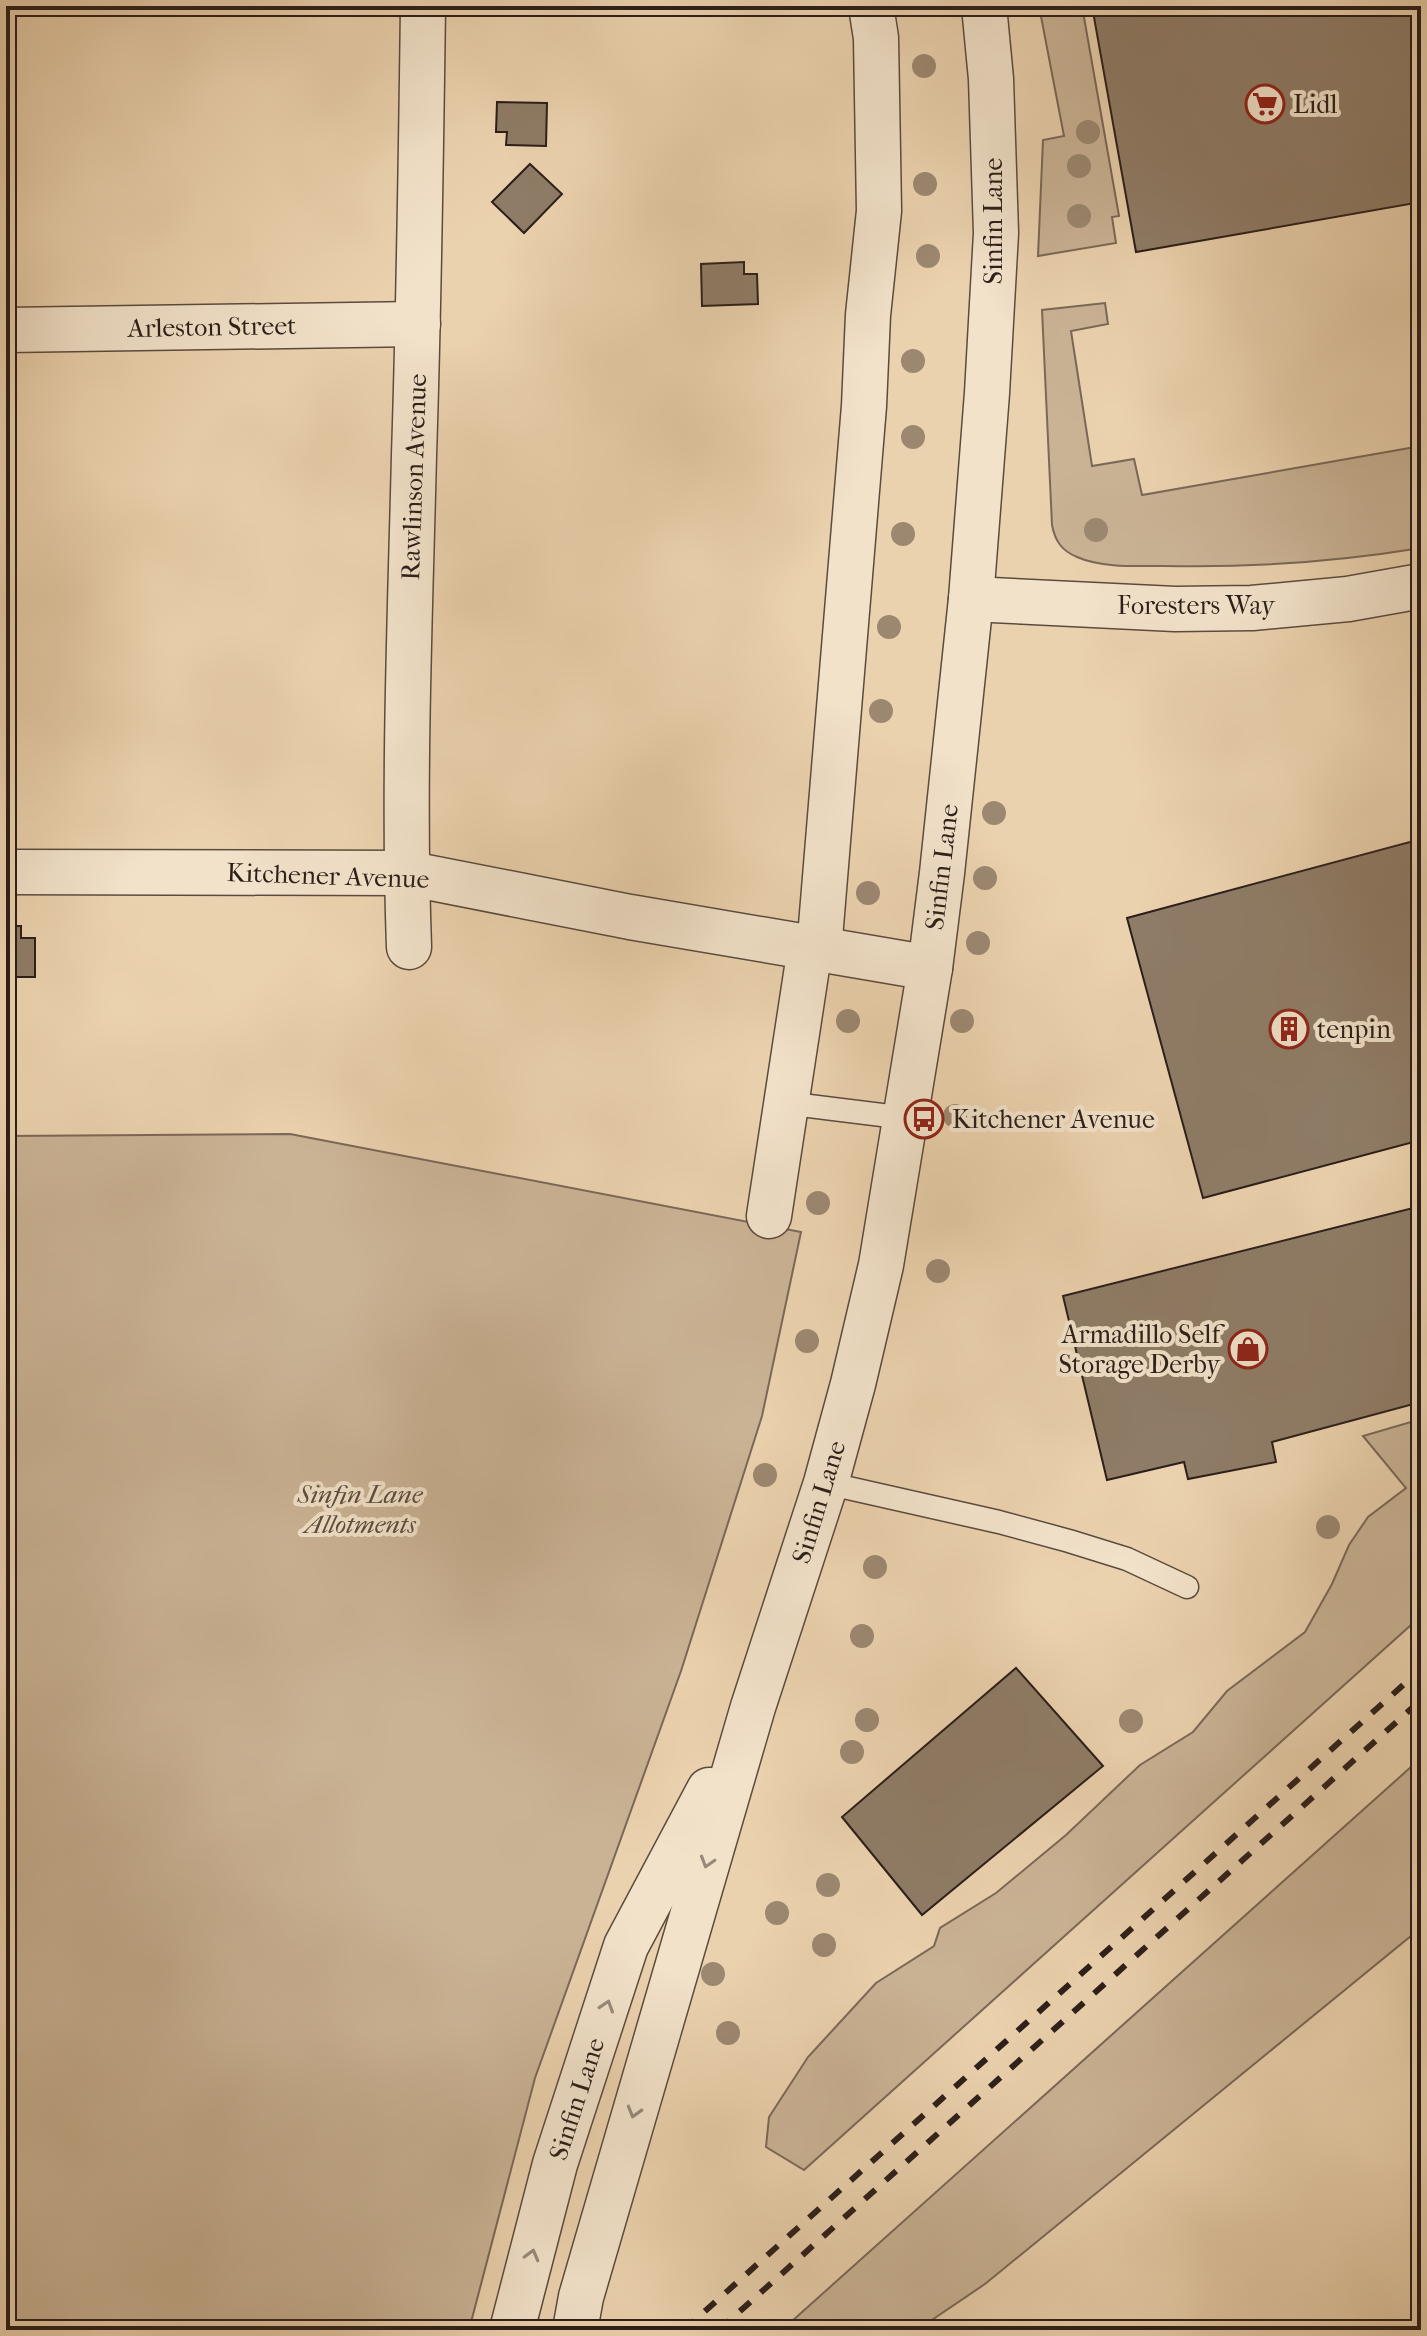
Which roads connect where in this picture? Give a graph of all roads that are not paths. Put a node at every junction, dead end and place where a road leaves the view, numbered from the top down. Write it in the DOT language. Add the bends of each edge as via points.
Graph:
graph roads {
  1 [pos="423,6"];
  2 [pos="871,6"];
  3 [pos="984,6"];
  4 [pos="418,324"];
  5 [pos="6,330"];
  6 [pos="1421,586"];
  7 [pos="971,599"];
  8 [pos="6,872"];
  9 [pos="406,873"];
  10 [pos="409,947"];
  11 [pos="814,949"];
  12 [pos="930,968"];
  13 [pos="785,1103"];
  14 [pos="906,1118"];
  15 [pos="769,1216"];
  16 [pos="826,1483"];
  17 [pos="1187,1587"];
  18 [pos="753,1707"];
  19 [pos="578,2314"];
  20 [pos="512,2330"];
  1 -- 4 [label="street, Rawlinson Avenue"];
  2 -- 11 [label="street" via="879,211"];
  3 -- 7 [label="street, Sinfin Lane" via="996,233"];
  4 -- 5 [label="street, Arleston Street"];
  4 -- 9 [label="street, Rawlinson Avenue"];
  6 -- 7 [label="street, Foresters Way" via="1252,608"];
  7 -- 12 [label="street, Sinfin Lane"];
  8 -- 9 [label="street, Kitchener Avenue"];
  9 -- 10 [label="street, Rawlinson Avenue"];
  9 -- 11 [label="street, Kitchener Avenue"];
  11 -- 12 [label="street, Kitchener Avenue"];
  11 -- 13 [label="street"];
  12 -- 14 [label="street, Sinfin Lane"];
  13 -- 14 [label="lane"];
  13 -- 15 [label="street"];
  14 -- 16 [label="street, Sinfin Lane" via="881,1265"];
  16 -- 17 [label="lane" via="1069,1541 1127,1559"];
  16 -- 18 [label="street, Sinfin Lane"];
  18 -- 19 [label="street, Sinfin Lane, one-way"];
  20 -- 18 [label="street, Sinfin Lane, one-way" via="555,2164 626,1946"];
}
